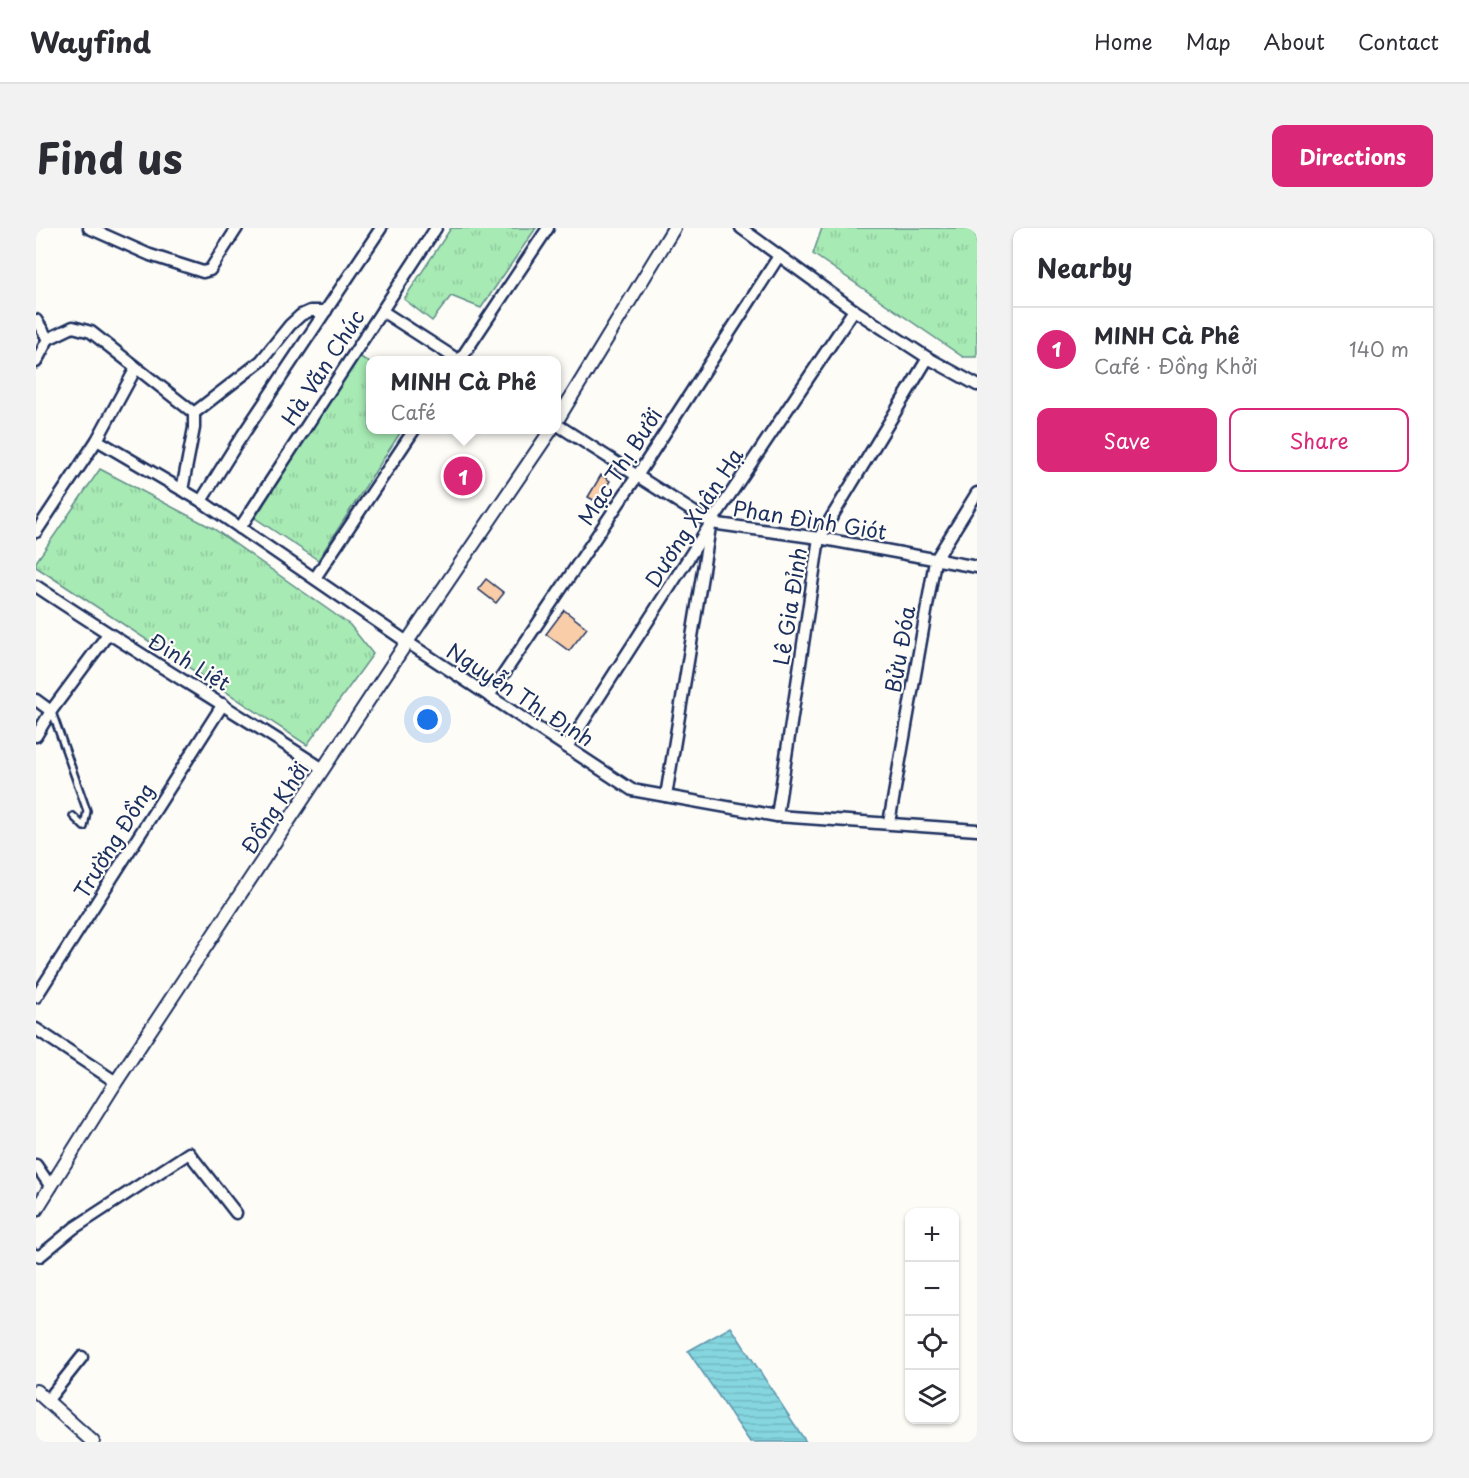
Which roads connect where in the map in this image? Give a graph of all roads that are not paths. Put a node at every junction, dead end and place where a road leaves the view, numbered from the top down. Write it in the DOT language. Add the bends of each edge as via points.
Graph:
graph roads {
  1 [pos="89,228"];
  2 [pos="237,228"];
  3 [pos="381,228"];
  4 [pos="436,228"];
  5 [pos="548,228"];
  6 [pos="674,228"];
  7 [pos="741,228"];
  8 [pos="779,256"];
  9 [pos="854,310"];
  10 [pos="326,311"];
  11 [pos="382,311"];
  12 [pos="36,320"];
  13 [pos="48,339"];
  14 [pos="453,356"];
  15 [pos="462,356"];
  16 [pos="928,358"];
  17 [pos="36,362"];
  18 [pos="136,369"];
  19 [pos="975,382"];
  20 [pos="194,413"];
  21 [pos="561,415"];
  22 [pos="561,426"];
  23 [pos="411,434"];
  24 [pos="548,434"];
  25 [pos="96,440"];
  26 [pos="637,476"];
  27 [pos="182,490"];
  28 [pos="977,493"];
  29 [pos="201,501"];
  30 [pos="711,523"];
  31 [pos="240,528"];
  32 [pos="36,532"];
  33 [pos="819,538"];
  34 [pos="934,561"];
  35 [pos="977,567"];
  36 [pos="315,578"];
  37 [pos="36,586"];
  38 [pos="108,634"];
  39 [pos="407,642"];
  40 [pos="489,696"];
  41 [pos="36,700"];
  42 [pos="223,704"];
  43 [pos="51,711"];
  44 [pos="36,736"];
  45 [pos="567,747"];
  46 [pos="323,769"];
  47 [pos="666,796"];
  48 [pos="73,816"];
  49 [pos="777,816"];
  50 [pos="889,823"];
  51 [pos="977,830"];
  52 [pos="36,997"];
  53 [pos="36,1029"];
  54 [pos="116,1082"];
  55 [pos="36,1165"];
  56 [pos="51,1187"];
  57 [pos="36,1210"];
  58 [pos="236,1213"];
  59 [pos="36,1255"];
  60 [pos="82,1357"];
  61 [pos="36,1391"];
  62 [pos="47,1401"];
  63 [pos="93,1442"];
  1 -- 2 [label="street" via="199,272 210,270"];
  3 -- 10 [label="street"];
  4 -- 11 [label="street, Hà Văn Chúc"];
  5 -- 15 [label="street"];
  6 -- 21 [label="street"];
  7 -- 8 [label="street"];
  8 -- 9 [label="street"];
  8 -- 26 [label="street, Mạc Thị Bưởi"];
  9 -- 16 [label="street"];
  9 -- 30 [label="street, Dương Xuân Hạ"];
  10 -- 20 [label="street" via="301,315 261,361"];
  10 -- 29 [label="street"];
  11 -- 14 [label="street"];
  11 -- 31 [label="street, Hà Văn Chúc"];
  12 -- 13 [label="street"];
  13 -- 17 [label="street"];
  13 -- 18 [label="street" via="73,327 91,332"];
  16 -- 19 [label="street"];
  16 -- 33 [label="street, Lê Gia Đỉnh"];
  18 -- 20 [label="street"];
  18 -- 25 [label="street"];
  20 -- 27 [label="street"];
  22 -- 26 [label="street, Phan Đình Giót"];
  23 -- 36 [label="street"];
  24 -- 39 [label="street, Đồng Khởi"];
  25 -- 27 [label="street, Nguyễn Thị Định"];
  25 -- 32 [label="street"];
  26 -- 30 [label="street, Phan Đình Giót"];
  26 -- 40 [label="street, Mạc Thị Bưởi"];
  27 -- 29 [label="street, Nguyễn Thị Định"];
  28 -- 34 [label="street, Bửu Đóa"];
  29 -- 31 [label="street, Nguyễn Thị Định"];
  30 -- 33 [label="street, Phan Đình Giót"];
  30 -- 45 [label="street, Dương Xuân Hạ"];
  30 -- 47 [label="street"];
  31 -- 36 [label="street, Nguyễn Thị Định"];
  33 -- 34 [label="street, Phan Đình Giót"];
  33 -- 49 [label="street, Lê Gia Đỉnh"];
  34 -- 35 [label="street, Phan Đình Giót"];
  34 -- 50 [label="street, Bửu Đóa"];
  36 -- 39 [label="street, Nguyễn Thị Định"];
  37 -- 38 [label="street, Đinh Liệt"];
  38 -- 42 [label="street, Đinh Liệt"];
  38 -- 43 [label="street"];
  39 -- 40 [label="street, Nguyễn Thị Định"];
  39 -- 46 [label="street, Đồng Khởi"];
  40 -- 45 [label="street, Nguyễn Thị Định"];
  41 -- 43 [label="street"];
  42 -- 46 [label="street, Đinh Liệt"];
  42 -- 52 [label="street, Trường Đồng"];
  43 -- 44 [label="street"];
  43 -- 48 [label="lane" via="87,811 84,827"];
  45 -- 47 [label="street, Nguyễn Thị Định" via="632,790"];
  46 -- 54 [label="street, Đồng Khởi"];
  47 -- 49 [label="street, Nguyễn Thị Định"];
  49 -- 50 [label="street, Nguyễn Thị Định"];
  50 -- 51 [label="street, Nguyễn Thị Định"];
  53 -- 54 [label="street"];
  54 -- 56 [label="street, Đồng Khởi"];
  55 -- 56 [label="street"];
  56 -- 57 [label="street, Đồng Khởi"];
  58 -- 59 [label="street" via="189,1153 74,1228 40,1256"];
  60 -- 62 [label="street"];
  61 -- 62 [label="street"];
  62 -- 63 [label="street"];
}
